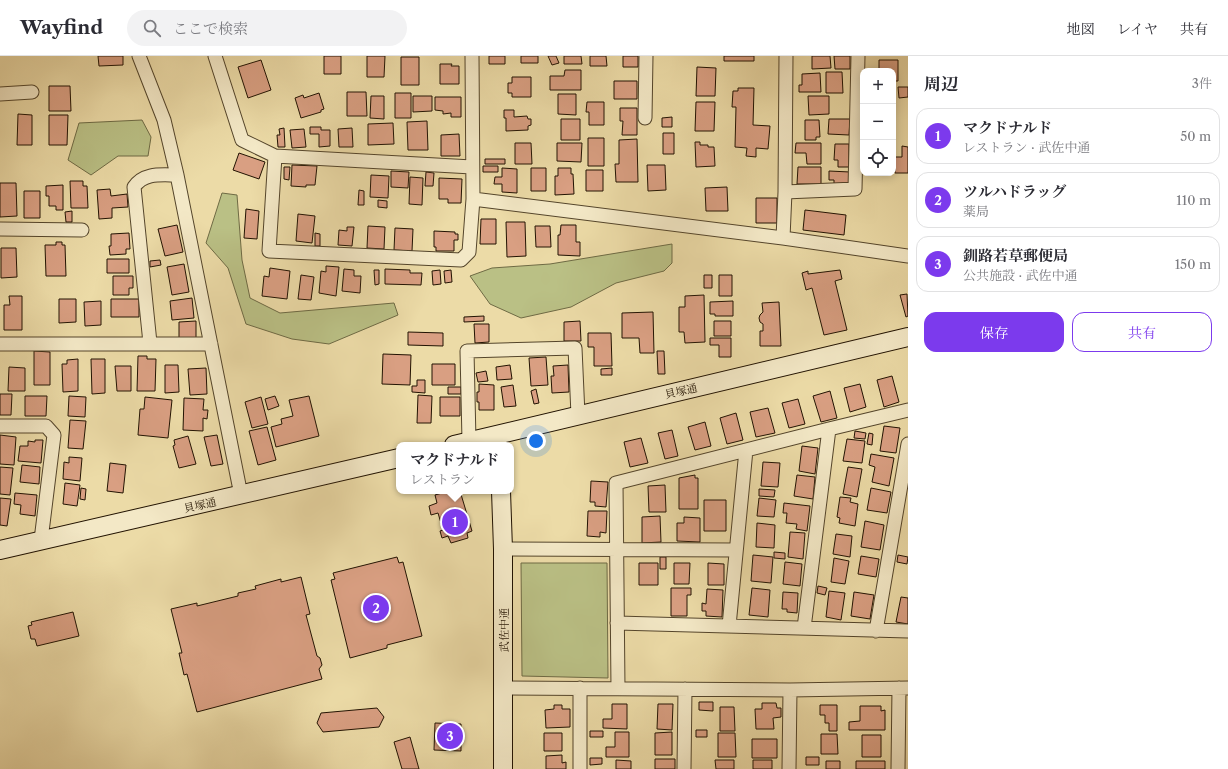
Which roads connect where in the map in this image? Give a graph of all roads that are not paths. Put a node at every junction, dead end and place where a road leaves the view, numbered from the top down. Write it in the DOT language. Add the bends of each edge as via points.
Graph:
graph roads {
  1 [pos="139,56"];
  2 [pos="215,56"];
  3 [pos="472,56"];
  4 [pos="646,56"];
  5 [pos="786,56"];
  6 [pos="858,56"];
  7 [pos="32,92"];
  8 [pos="0,94"];
  9 [pos="645,118"];
  10 [pos="275,156"];
  11 [pos="472,167"];
  12 [pos="178,175"];
  13 [pos="786,192"];
  14 [pos="472,199"];
  15 [pos="0,229"];
  16 [pos="82,230"];
  17 [pos="783,238"];
  18 [pos="908,256"];
  19 [pos="908,337"];
  20 [pos="150,343"];
  21 [pos="0,344"];
  22 [pos="211,344"];
  23 [pos="908,410"];
  24 [pos="578,415"];
  25 [pos="0,426"];
  26 [pos="829,429"];
  27 [pos="499,440"];
  28 [pos="461,442"];
  29 [pos="474,442"];
  30 [pos="908,444"];
  31 [pos="746,450"];
  32 [pos="396,459"];
  33 [pos="501,494"];
  34 [pos="241,495"];
  35 [pos="41,540"];
  36 [pos="503,549"];
  37 [pos="617,549"];
  38 [pos="0,550"];
  39 [pos="736,550"];
  40 [pos="617,623"];
  41 [pos="729,626"];
  42 [pos="804,628"];
  43 [pos="876,631"];
  44 [pos="908,631"];
  45 [pos="504,688"];
  46 [pos="580,688"];
  47 [pos="618,688"];
  48 [pos="904,688"];
  49 [pos="685,689"];
  50 [pos="790,690"];
  51 [pos="504,769"];
  52 [pos="580,769"];
  53 [pos="684,769"];
  54 [pos="789,769"];
  55 [pos="898,769"];
  1 -- 12 [label="street" via="164,120"];
  2 -- 10 [label="street" via="242,140"];
  3 -- 11 [label="street"];
  4 -- 9 [label="street"];
  5 -- 13 [label="street"];
  6 -- 13 [label="street" via="855,189"];
  7 -- 8 [label="street"];
  10 -- 11 [label="street"];
  10 -- 14 [label="street" via="269,251 461,260 469,252"];
  11 -- 14 [label="street"];
  12 -- 20 [label="street" via="150,175 138,180 134,187"];
  12 -- 22 [label="street"];
  13 -- 17 [label="street"];
  14 -- 17 [label="street"];
  15 -- 16 [label="street"];
  17 -- 18 [label="street"];
  19 -- 24 [label="street, 貝塚通"];
  20 -- 21 [label="street"];
  20 -- 22 [label="street"];
  22 -- 34 [label="street"];
  23 -- 26 [label="street"];
  24 -- 27 [label="street, 貝塚通"];
  24 -- 28 [label="street" via="575,348 466,351"];
  25 -- 35 [label="street" via="46,426 54,435"];
  26 -- 31 [label="street"];
  26 -- 42 [label="street"];
  27 -- 29 [label="street, 貝塚通"];
  30 -- 43 [label="street"];
  31 -- 37 [label="street" via="616,483"];
  31 -- 39 [label="street"];
  32 -- 34 [label="street, 貝塚通"];
  33 -- 36 [label="street, 武佐中通"];
  34 -- 35 [label="street, 貝塚通"];
  35 -- 38 [label="street, 貝塚通"];
  36 -- 37 [label="street"];
  36 -- 45 [label="street, 武佐中通"];
  37 -- 39 [label="street"];
  37 -- 40 [label="street"];
  39 -- 41 [label="street"];
  40 -- 41 [label="street"];
  40 -- 47 [label="street"];
  41 -- 42 [label="street"];
  42 -- 43 [label="street"];
  43 -- 44 [label="street"];
  45 -- 46 [label="street"];
  45 -- 51 [label="street, 武佐中通"];
  46 -- 47 [label="street"];
  46 -- 52 [label="street"];
  47 -- 49 [label="street"];
  48 -- 50 [label="street"];
  48 -- 55 [label="street"];
  49 -- 50 [label="street"];
  49 -- 53 [label="street"];
  50 -- 54 [label="street"];
}
